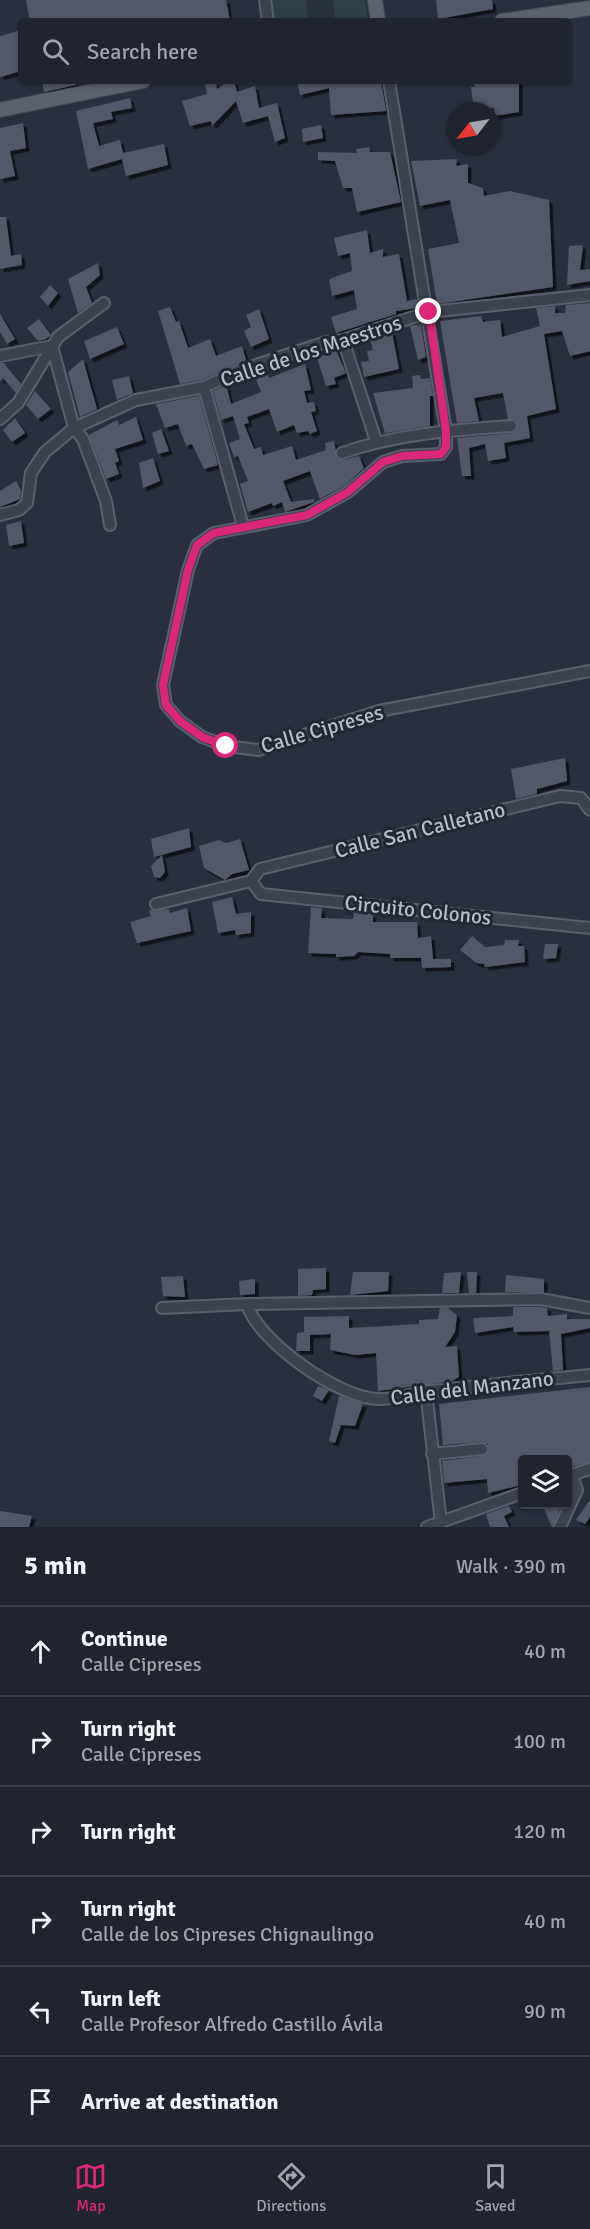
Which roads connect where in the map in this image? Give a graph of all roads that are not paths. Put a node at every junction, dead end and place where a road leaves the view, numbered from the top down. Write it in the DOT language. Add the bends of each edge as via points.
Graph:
graph roads {
  1 [pos="265,0"];
  2 [pos="375,0"];
  3 [pos="590,8"];
  4 [pos="268,18"];
  5 [pos="378,18"];
  6 [pos="522,18"];
  7 [pos="128,84"];
  8 [pos="389,84"];
  9 [pos="0,110"];
  10 [pos="590,295"];
  11 [pos="104,303"];
  12 [pos="429,312"];
  13 [pos="343,340"];
  14 [pos="52,346"];
  15 [pos="0,356"];
  16 [pos="204,387"];
  17 [pos="0,419"];
  18 [pos="511,426"];
  19 [pos="74,428"];
  20 [pos="446,431"];
  21 [pos="376,441"];
  22 [pos="342,453"];
  23 [pos="0,515"];
  24 [pos="110,525"];
  25 [pos="243,526"];
  26 [pos="590,671"];
  27 [pos="590,810"];
  28 [pos="251,881"];
  29 [pos="156,904"];
  30 [pos="590,928"];
  31 [pos="247,1304"];
  32 [pos="162,1308"];
  33 [pos="590,1308"];
  34 [pos="590,1375"];
  35 [pos="426,1391"];
  36 [pos="482,1449"];
  37 [pos="432,1454"];
  38 [pos="590,1469"];
  39 [pos="572,1475"];
  40 [pos="572,1481"];
  41 [pos="518,1494"];
  42 [pos="572,1502"];
  43 [pos="569,1509"];
  44 [pos="441,1522"];
  45 [pos="427,1527"];
  46 [pos="560,1527"];
  1 -- 4 [label="street"];
  2 -- 5 [label="main road"];
  3 -- 6 [label="main road"];
  7 -- 9 [label="main road"];
  8 -- 12 [label="street"];
  10 -- 12 [label="street, Calle de los Maestros"];
  11 -- 14 [label="street" via="58,337"];
  12 -- 13 [label="street, Calle de los Maestros"];
  12 -- 20 [label="street"];
  13 -- 16 [label="street, Calle de los Maestros" via="241,370"];
  13 -- 21 [label="street"];
  14 -- 15 [label="street"];
  14 -- 17 [label="street" via="18,403"];
  14 -- 19 [label="street"];
  16 -- 19 [label="street, Calle de los Maestros" via="136,400"];
  16 -- 25 [label="street"];
  18 -- 20 [label="street"];
  19 -- 23 [label="street, Calle de los Maestros" via="45,452 31,473 27,503 19,510"];
  19 -- 24 [label="street" via="83,439"];
  20 -- 21 [label="street"];
  20 -- 25 [label="street, Calle Cipreses" via="446,447 441,454 402,456 383,462 348,492 307,515"];
  21 -- 22 [label="street"];
  25 -- 26 [label="street, Calle Cipreses" via="214,533 197,545 163,685 166,705 202,737 226,746 258,750 379,711"];
  27 -- 28 [label="street, Calle San Calletano" via="580,798 560,796 260,869"];
  28 -- 29 [label="street, Calle San Calletano"];
  28 -- 30 [label="street, Circuito Colonos" via="261,894"];
  31 -- 32 [label="street"];
  31 -- 33 [label="street" via="541,1299"];
  31 -- 35 [label="street, Calle del Manzano" via="250,1316 290,1357 343,1390 378,1400"];
  34 -- 35 [label="street, Calle del Manzano"];
  35 -- 37 [label="street"];
  36 -- 37 [label="street"];
  37 -- 44 [label="street"];
  38 -- 39 [label="street"];
  40 -- 42 [label="street" via="578,1490"];
  41 -- 44 [label="street"];
  43 -- 46 [label="street"];
  44 -- 45 [label="street"];
}
